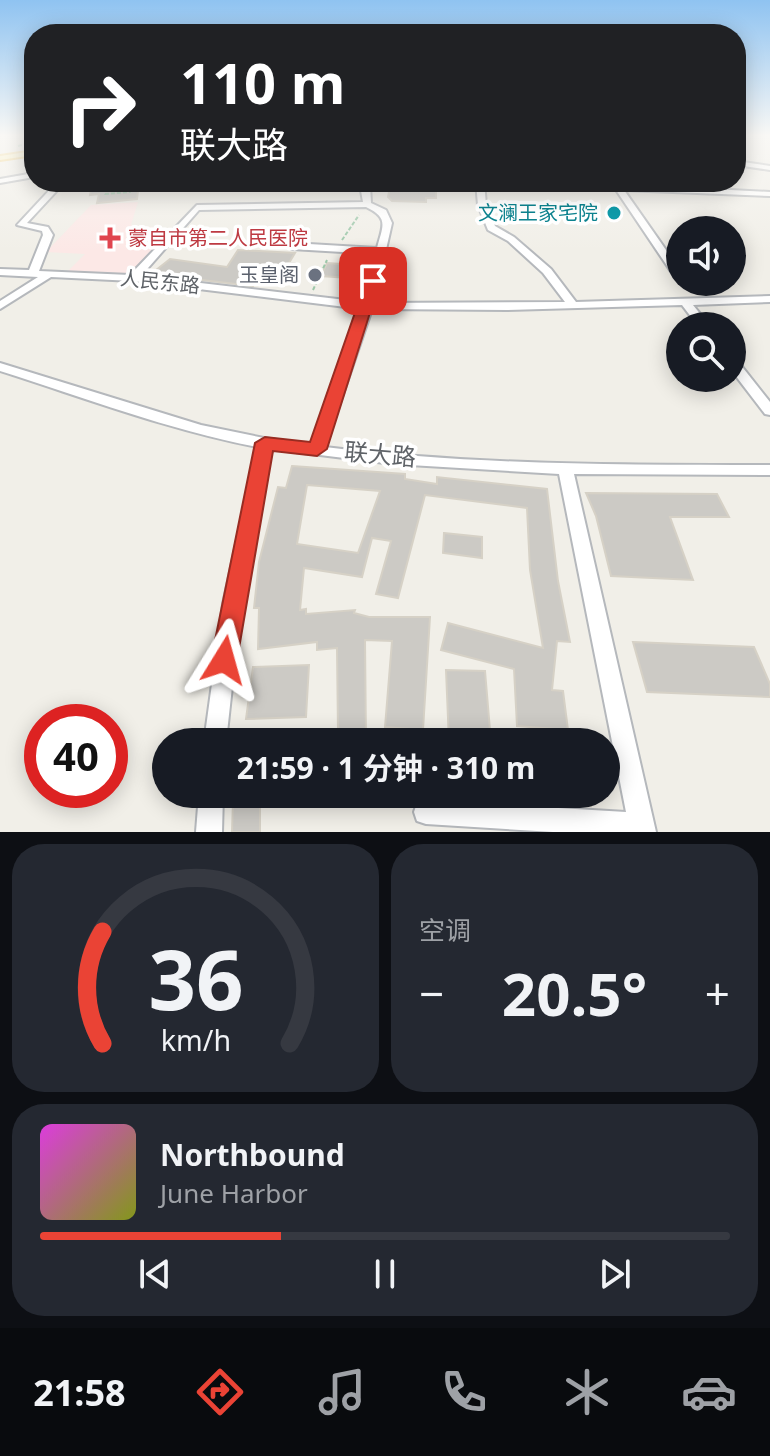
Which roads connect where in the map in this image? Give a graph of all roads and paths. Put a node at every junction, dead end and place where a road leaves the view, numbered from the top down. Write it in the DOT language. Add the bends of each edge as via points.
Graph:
graph roads {
  1 [pos="24,177"];
  2 [pos="0,181"];
  3 [pos="52,192"];
  4 [pos="105,192"];
  5 [pos="130,192"];
  6 [pos="365,192"];
  7 [pos="481,192"];
  8 [pos="622,192"];
  9 [pos="710,192"];
  10 [pos="770,194"];
  11 [pos="367,204"];
  12 [pos="292,246"];
  13 [pos="380,251"];
  14 [pos="666,256"];
  15 [pos="0,272"];
  16 [pos="33,274"];
  17 [pos="49,275"];
  18 [pos="133,278"];
  19 [pos="696,296"];
  20 [pos="770,299"];
  21 [pos="685,301"];
  22 [pos="700,301"];
  23 [pos="573,305"];
  24 [pos="0,306"];
  25 [pos="368,306"];
  26 [pos="693,312"];
  27 [pos="0,367"];
  28 [pos="746,380"];
  29 [pos="770,411"];
  30 [pos="265,443"];
  31 [pos="317,449"];
  32 [pos="770,470"];
  33 [pos="566,471"];
  34 [pos="217,728"];
  35 [pos="210,808"];
  36 [pos="426,812"];
  37 [pos="642,829"];
  38 [pos="209,832"];
  1 -- 2 [label="street"];
  3 -- 16 [label="street" via="21,225 45,229 48,235"];
  4 -- 5 [label="path"];
  6 -- 11 [label="street"];
  7 -- 23 [label="street" via="491,228 547,271"];
  8 -- 14 [label="street"];
  9 -- 10 [label="street"];
  11 -- 13 [label="street" via="388,223"];
  11 -- 18 [label="street" via="197,208"];
  12 -- 13 [label="street"];
  13 -- 25 [label="street"];
  15 -- 16 [label="street, 人民东路"];
  16 -- 17 [label="street, 人民东路"];
  17 -- 18 [label="street, 人民东路"];
  17 -- 24 [label="street"];
  18 -- 25 [label="street, 人民东路"];
  19 -- 22 [label="street"];
  20 -- 22 [label="street, 人民东路"];
  21 -- 22 [label="street, 人民东路"];
  21 -- 23 [label="street, 人民东路"];
  21 -- 26 [label="street"];
  23 -- 25 [label="street, 人民东路"];
  25 -- 31 [label="street"];
  27 -- 30 [label="street, 联大路"];
  28 -- 29 [label="street"];
  30 -- 31 [label="street, 联大路"];
  30 -- 34 [label="street" via="232,604"];
  31 -- 33 [label="street, 联大路"];
  32 -- 33 [label="street, 联大路"];
  33 -- 37 [label="street"];
  35 -- 38 [label="street"];
  36 -- 37 [label="street"];
}
